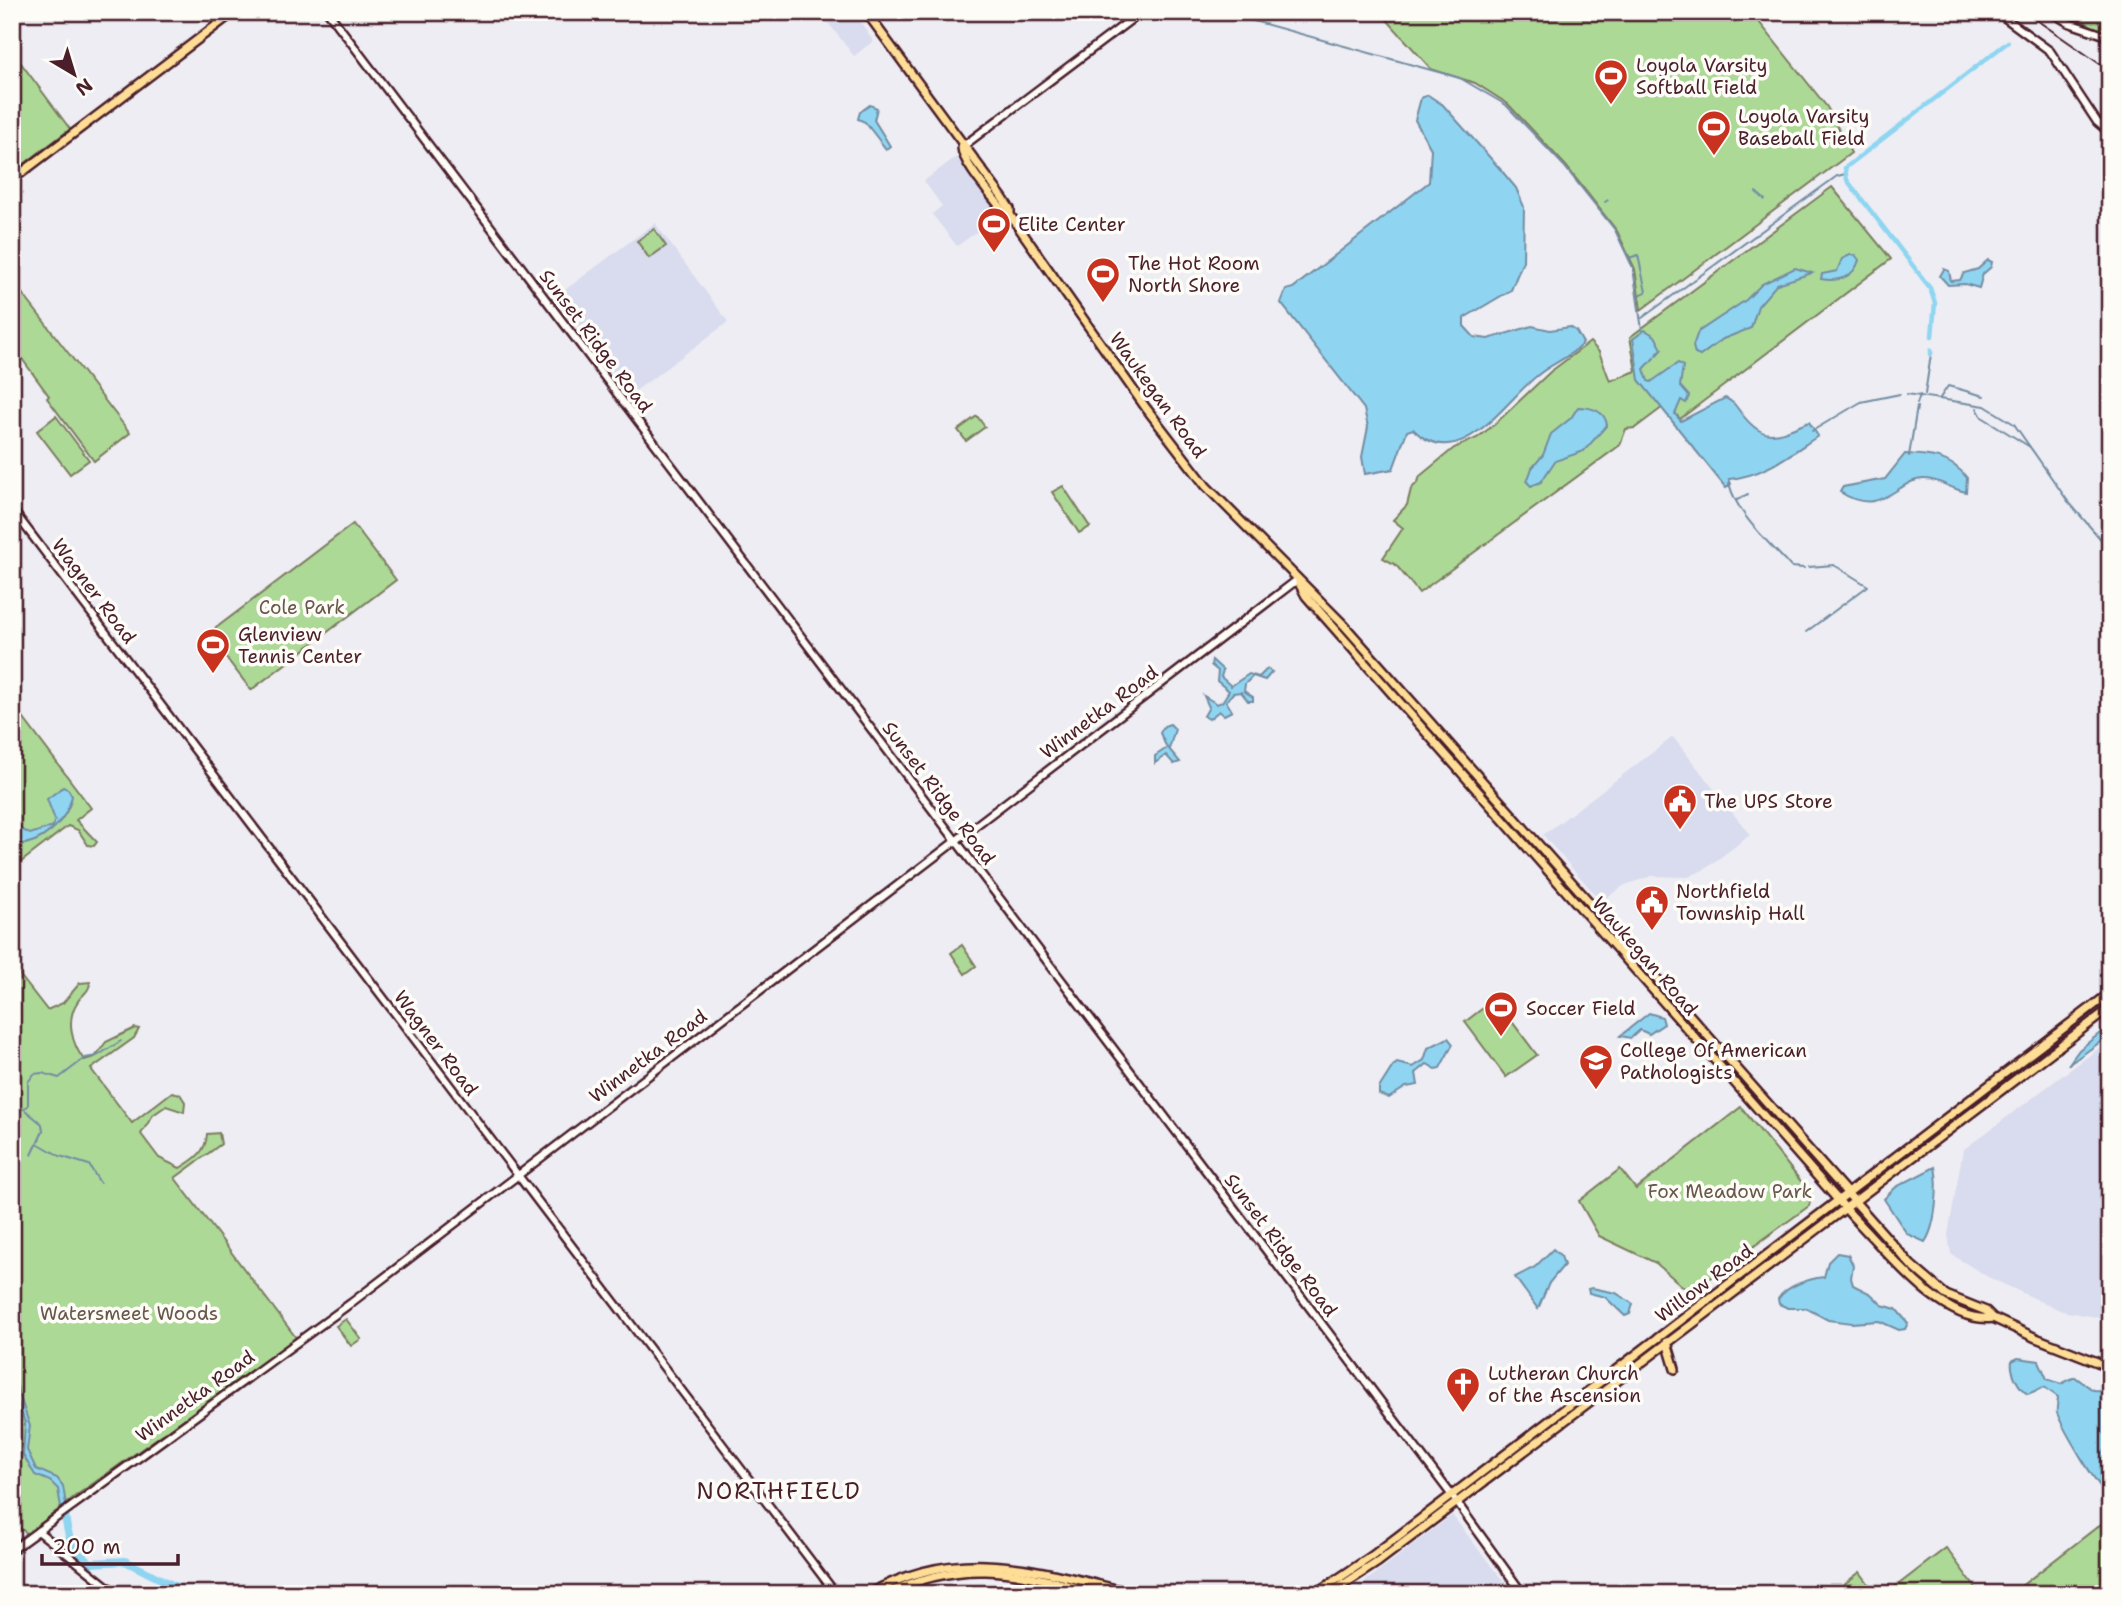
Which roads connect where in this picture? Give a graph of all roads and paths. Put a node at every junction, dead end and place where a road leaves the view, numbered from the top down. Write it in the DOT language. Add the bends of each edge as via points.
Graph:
graph roads {
  1 [pos="233,12"];
  2 [pos="328,12"];
  3 [pos="866,12"];
  4 [pos="1141,12"];
  5 [pos="1997,12"];
  6 [pos="2051,12"];
  7 [pos="2110,37"];
  8 [pos="2110,133"];
  9 [pos="962,147"];
  10 [pos="12,180"];
  11 [pos="12,509"];
  12 [pos="1297,580"];
  13 [pos="1525,837"];
  14 [pos="955,841"];
  15 [pos="2110,993"];
  16 [pos="2110,1008"];
  17 [pos="517,1176"];
  18 [pos="1847,1194"];
  19 [pos="1838,1200"];
  20 [pos="1854,1201"];
  21 [pos="1844,1208"];
  22 [pos="1993,1318"];
  23 [pos="1667,1342"];
  24 [pos="2110,1367"];
  25 [pos="1675,1369"];
  26 [pos="1450,1493"];
  27 [pos="1455,1501"];
  28 [pos="38,1531"];
  29 [pos="12,1550"];
  30 [pos="117,1594"];
  31 [pos="836,1594"];
  32 [pos="870,1594"];
  33 [pos="886,1594"];
  34 [pos="1102,1594"];
  35 [pos="1137,1594"];
  36 [pos="1315,1594"];
  37 [pos="1329,1594"];
  38 [pos="1523,1594"];
  1 -- 10 [label="main road"];
  2 -- 14 [label="street, Sunset Ridge Road"];
  3 -- 9 [label="main road, Waukegan Road"];
  4 -- 9 [label="street"];
  5 -- 8 [label="street" via="2050,51 2097,122"];
  6 -- 7 [label="street"];
  9 -- 12 [label="main road, Waukegan Road" via="968,163 1172,443 1206,486"];
  11 -- 17 [label="street, Wagner Road"];
  12 -- 13 [label="main road, Waukegan Road" via="1343,624"];
  12 -- 14 [label="street, Winnetka Road"];
  13 -- 18 [label="main road, Waukegan Road"];
  13 -- 19 [label="main road, Waukegan Road"];
  14 -- 17 [label="street, Winnetka Road"];
  14 -- 26 [label="street, Sunset Ridge Road"];
  15 -- 18 [label="main road, Willow Road"];
  16 -- 20 [label="main road, Willow Road"];
  17 -- 28 [label="street, Winnetka Road"];
  17 -- 31 [label="street, Wagner Road"];
  18 -- 19 [label="main road, Willow Road"];
  18 -- 20 [label="main road, Waukegan Road"];
  19 -- 21 [label="main road, Waukegan Road"];
  19 -- 26 [label="main road, Willow Road"];
  20 -- 21 [label="main road, Willow Road"];
  20 -- 22 [label="main road, Waukegan Road" via="1939,1291"];
  21 -- 22 [label="main road, Waukegan Road" via="1922,1288 1944,1304 1982,1320"];
  21 -- 23 [label="main road, Willow Road"];
  22 -- 24 [label="main road, Waukegan Road"];
  23 -- 25 [label="main road"];
  23 -- 27 [label="main road, Willow Road"];
  26 -- 27 [label="street, Sunset Ridge Road"];
  26 -- 36 [label="main road, Willow Road" via="1372,1556"];
  27 -- 37 [label="main road, Willow Road"];
  27 -- 38 [label="street, Sunset Ridge Road"];
  28 -- 29 [label="street, Winnetka Road"];
  28 -- 30 [label="street"];
  32 -- 35 [label="main road" via="927,1569 981,1563 1023,1567"];
  33 -- 34 [label="main road" via="949,1572 985,1570 1014,1572"];
}
